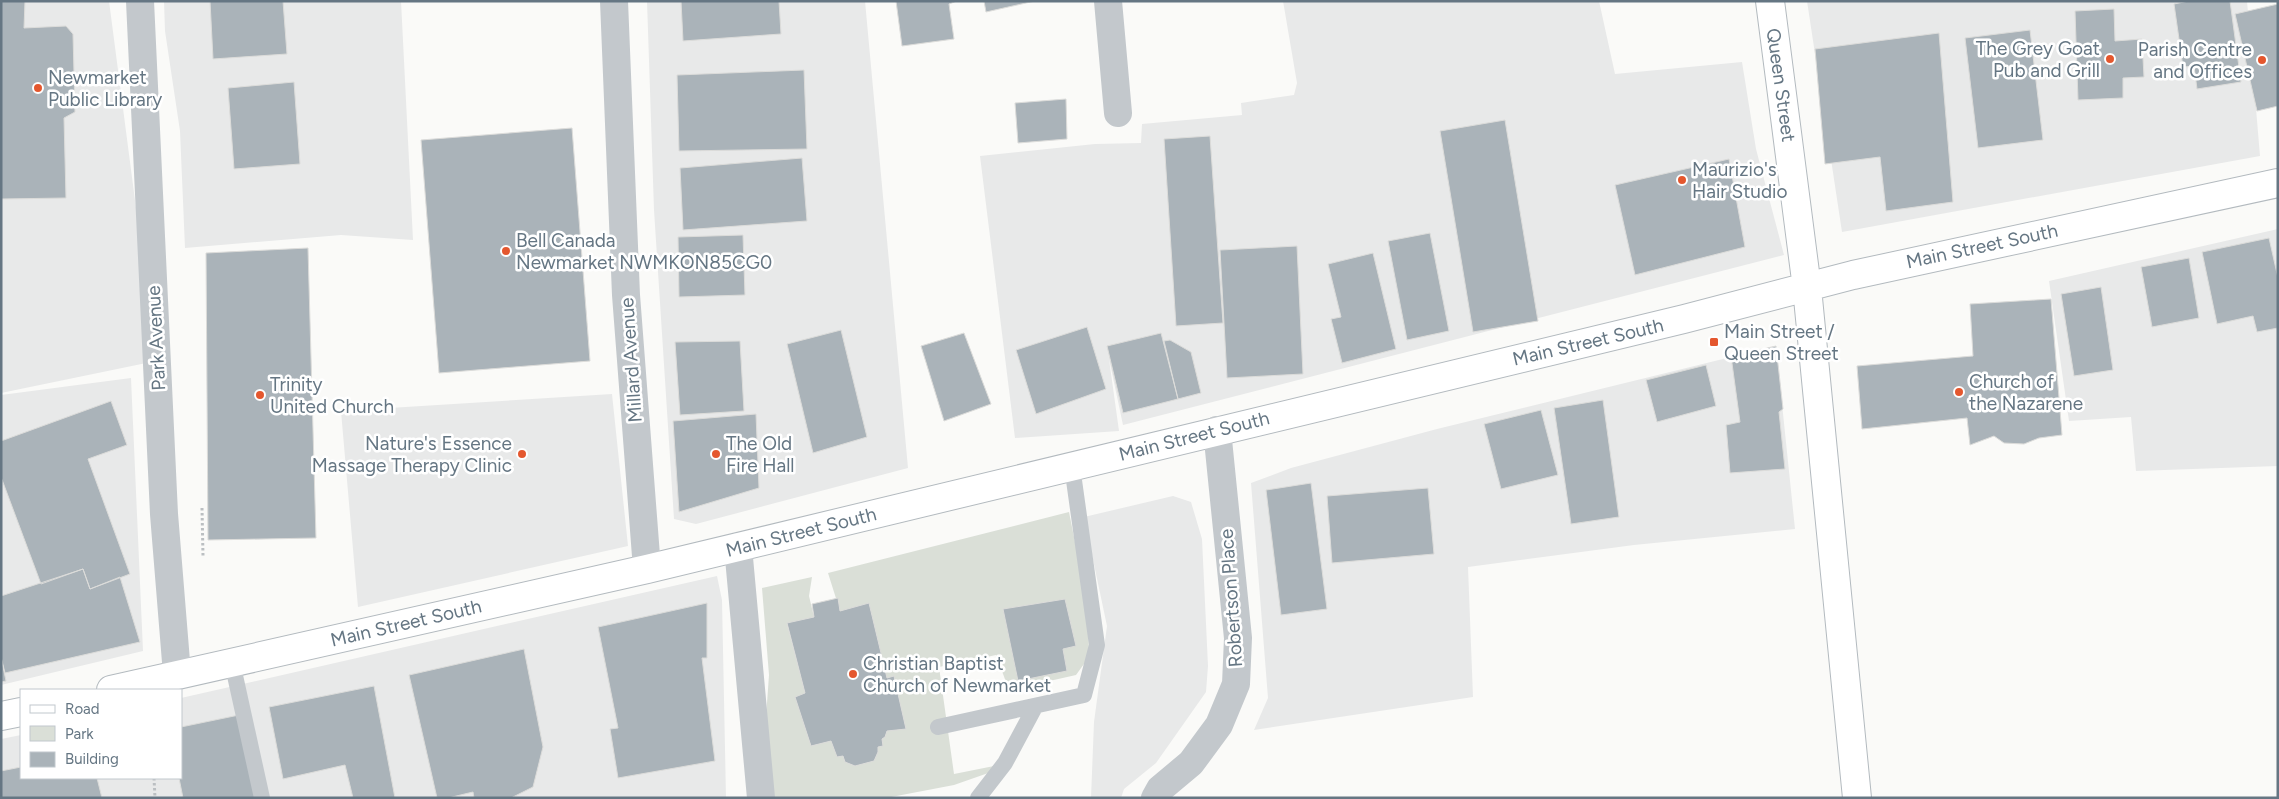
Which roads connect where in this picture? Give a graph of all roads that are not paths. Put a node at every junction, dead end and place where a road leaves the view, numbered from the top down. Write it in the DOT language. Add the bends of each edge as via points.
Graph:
graph roads {
  1 [pos="140,1"];
  2 [pos="614,1"];
  3 [pos="1108,1"];
  4 [pos="1770,1"];
  5 [pos="1118,113"];
  6 [pos="2278,183"];
  7 [pos="1807,288"];
  8 [pos="1217,430"];
  9 [pos="1072,466"];
  10 [pos="738,547"];
  11 [pos="647,569"];
  12 [pos="232,662"];
  13 [pos="177,674"];
  14 [pos="115,689"];
  15 [pos="1035,707"];
  16 [pos="20,712"];
  17 [pos="1,716"];
  18 [pos="938,727"];
  19 [pos="262,798"];
  20 [pos="762,798"];
  21 [pos="978,798"];
  22 [pos="1156,798"];
  23 [pos="1857,798"];
  1 -- 13 [label="street, Park Avenue" via="164,514"];
  2 -- 11 [label="street, Millard Avenue" via="626,295"];
  3 -- 5 [label="street"];
  4 -- 7 [label="main road, Queen Street"];
  6 -- 7 [label="main road, Main Street South" via="1862,273"];
  7 -- 8 [label="main road, Main Street South"];
  7 -- 23 [label="main road, Queen Street"];
  8 -- 9 [label="main road, Main Street South"];
  8 -- 22 [label="street, Robertson Place" via="1238,638 1236,684 1219,725 1190,763 1160,789"];
  9 -- 10 [label="main road, Main Street South"];
  9 -- 15 [label="lane" via="1096,645 1084,695"];
  10 -- 11 [label="main road, Main Street South"];
  10 -- 20 [label="street"];
  11 -- 12 [label="main road, Main Street South"];
  12 -- 13 [label="main road, Main Street South"];
  12 -- 19 [label="lane"];
  13 -- 14 [label="main road, Main Street South"];
  15 -- 18 [label="lane"];
  15 -- 21 [label="lane" via="1005,763"];
  16 -- 17 [label="main road"];
}
